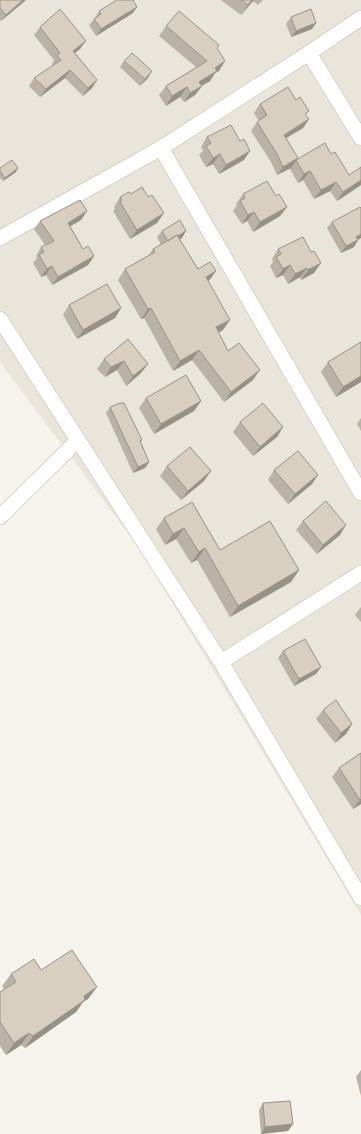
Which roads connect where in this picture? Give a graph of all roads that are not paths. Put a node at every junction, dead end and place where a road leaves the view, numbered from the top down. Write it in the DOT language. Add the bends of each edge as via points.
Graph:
graph roads {
  1 [pos="361,18"];
  2 [pos="309,53"];
  3 [pos="361,138"];
  4 [pos="161,148"];
  5 [pos="0,238"];
  6 [pos="0,319"];
  7 [pos="78,440"];
  8 [pos="361,494"];
  9 [pos="0,517"];
  10 [pos="361,573"];
  11 [pos="221,662"];
  12 [pos="361,898"];
  1 -- 2 [label="street"];
  2 -- 3 [label="street"];
  2 -- 4 [label="street"];
  4 -- 5 [label="street"];
  4 -- 8 [label="street"];
  6 -- 7 [label="street"];
  7 -- 9 [label="street"];
  7 -- 11 [label="street"];
  10 -- 11 [label="street"];
  11 -- 12 [label="street"];
}
